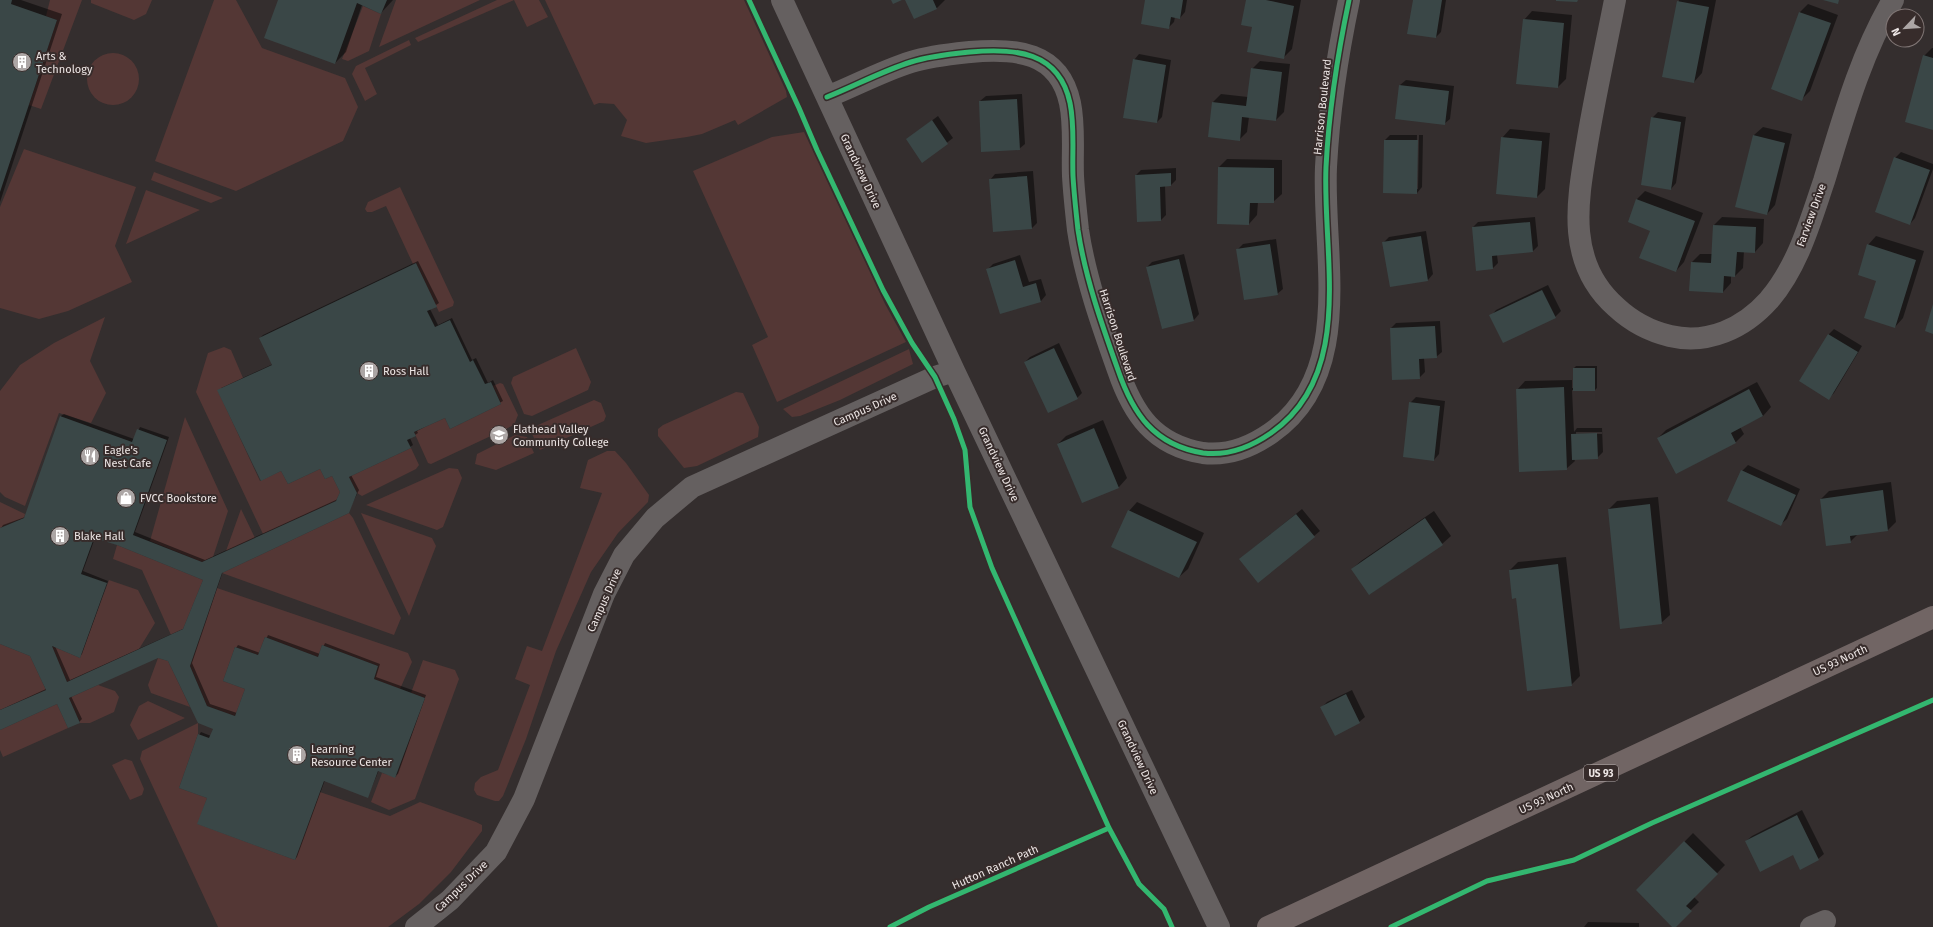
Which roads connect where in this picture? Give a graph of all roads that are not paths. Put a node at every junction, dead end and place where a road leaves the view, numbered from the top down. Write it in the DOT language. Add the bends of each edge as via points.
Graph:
graph roads {
  1 [pos="782,0"];
  2 [pos="1349,0"];
  3 [pos="1615,0"];
  4 [pos="1893,0"];
  5 [pos="827,97"];
  6 [pos="954,371"];
  7 [pos="1933,617"];
  8 [pos="416,927"];
  9 [pos="1219,927"];
  10 [pos="1268,927"];
  1 -- 5 [label="street, Grandview Drive"];
  2 -- 5 [label="street, Harrison Boulevard" via="1336,61 1329,117 1326,173 1329,309 1327,336 1321,362 1311,387 1297,409 1279,427 1258,442 1234,451 1210,454 1185,450 1163,440 1145,423 1121,380 1105,332 1078,230 1070,104 1064,84 1053,68 1038,57 1018,51 998,49 955,53 911,62"];
  3 -- 4 [label="street, Farview Drive" via="1580,188 1578,230 1581,251 1587,270 1597,287 1623,314 1657,333 1696,339 1716,335 1750,318 1784,279 1807,234 1865,56"];
  5 -- 6 [label="street, Grandview Drive"];
  6 -- 8 [label="street, Campus Drive" via="935,377 692,487 655,518 624,555 604,594 524,799 496,852 450,900"];
  6 -- 9 [label="street, Grandview Drive"];
  7 -- 10 [label="main road, US 93 North / US 93"];
}
